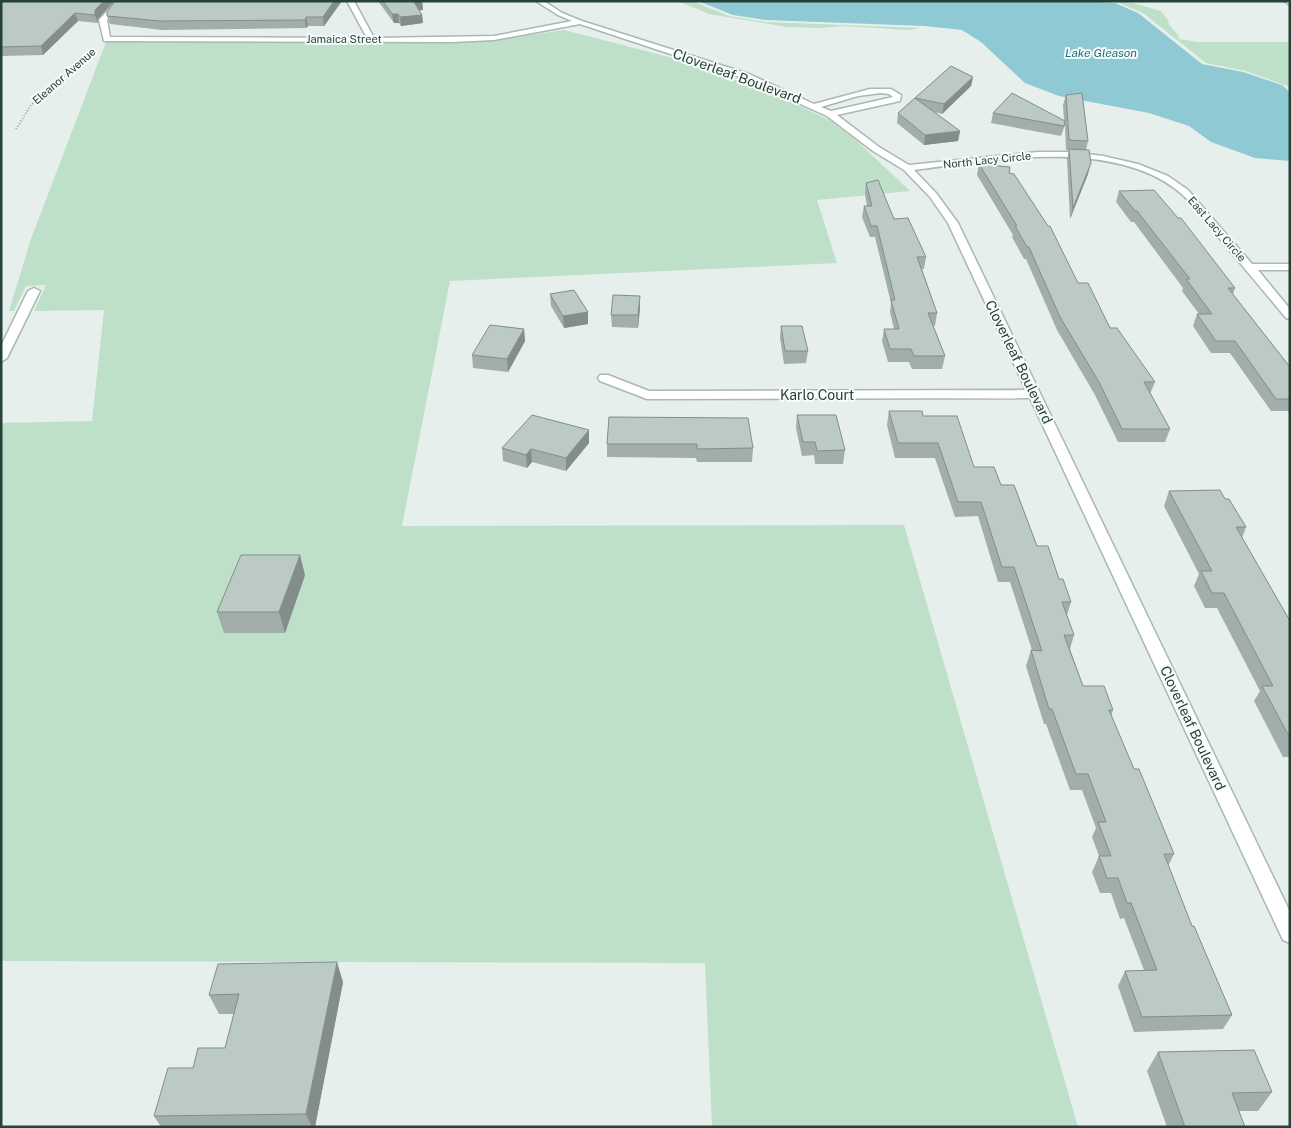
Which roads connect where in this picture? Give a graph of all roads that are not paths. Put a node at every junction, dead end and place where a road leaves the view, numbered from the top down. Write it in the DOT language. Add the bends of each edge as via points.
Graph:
graph roads {
  1 [pos="120,1"];
  2 [pos="350,1"];
  3 [pos="539,1"];
  4 [pos="580,22"];
  5 [pos="107,39"];
  6 [pos="371,39"];
  7 [pos="816,106"];
  8 [pos="830,114"];
  9 [pos="1128,163"];
  10 [pos="907,168"];
  11 [pos="1249,267"];
  12 [pos="1290,267"];
  13 [pos="34,290"];
  14 [pos="1290,316"];
  15 [pos="1,358"];
  16 [pos="604,378"];
  17 [pos="1034,394"];
  18 [pos="1290,934"];
  1 -- 5 [label="street, Eleanor Avenue" via="103,20"];
  2 -- 6 [label="street"];
  3 -- 4 [label="street, Cloverleaf Boulevard"];
  4 -- 6 [label="street, Jamaica Street" via="494,38"];
  4 -- 7 [label="street, Cloverleaf Boulevard" via="746,76"];
  5 -- 6 [label="street, Jamaica Street"];
  7 -- 8 [label="street, Cloverleaf Boulevard"];
  7 -- 8 [label="street" via="865,92 885,90 897,95 897,99"];
  8 -- 10 [label="street, Cloverleaf Boulevard"];
  9 -- 10 [label="street, North Lacy Circle" via="1086,157 1027,155"];
  9 -- 11 [label="street, East Lacy Circle" via="1166,178 1179,187"];
  10 -- 17 [label="street, Cloverleaf Boulevard" via="933,195 953,223"];
  11 -- 12 [label="street"];
  11 -- 14 [label="street, East Lacy Circle"];
  13 -- 15 [label="street"];
  16 -- 17 [label="street, Karlo Court" via="648,396"];
  17 -- 18 [label="street, Cloverleaf Boulevard"];
}
